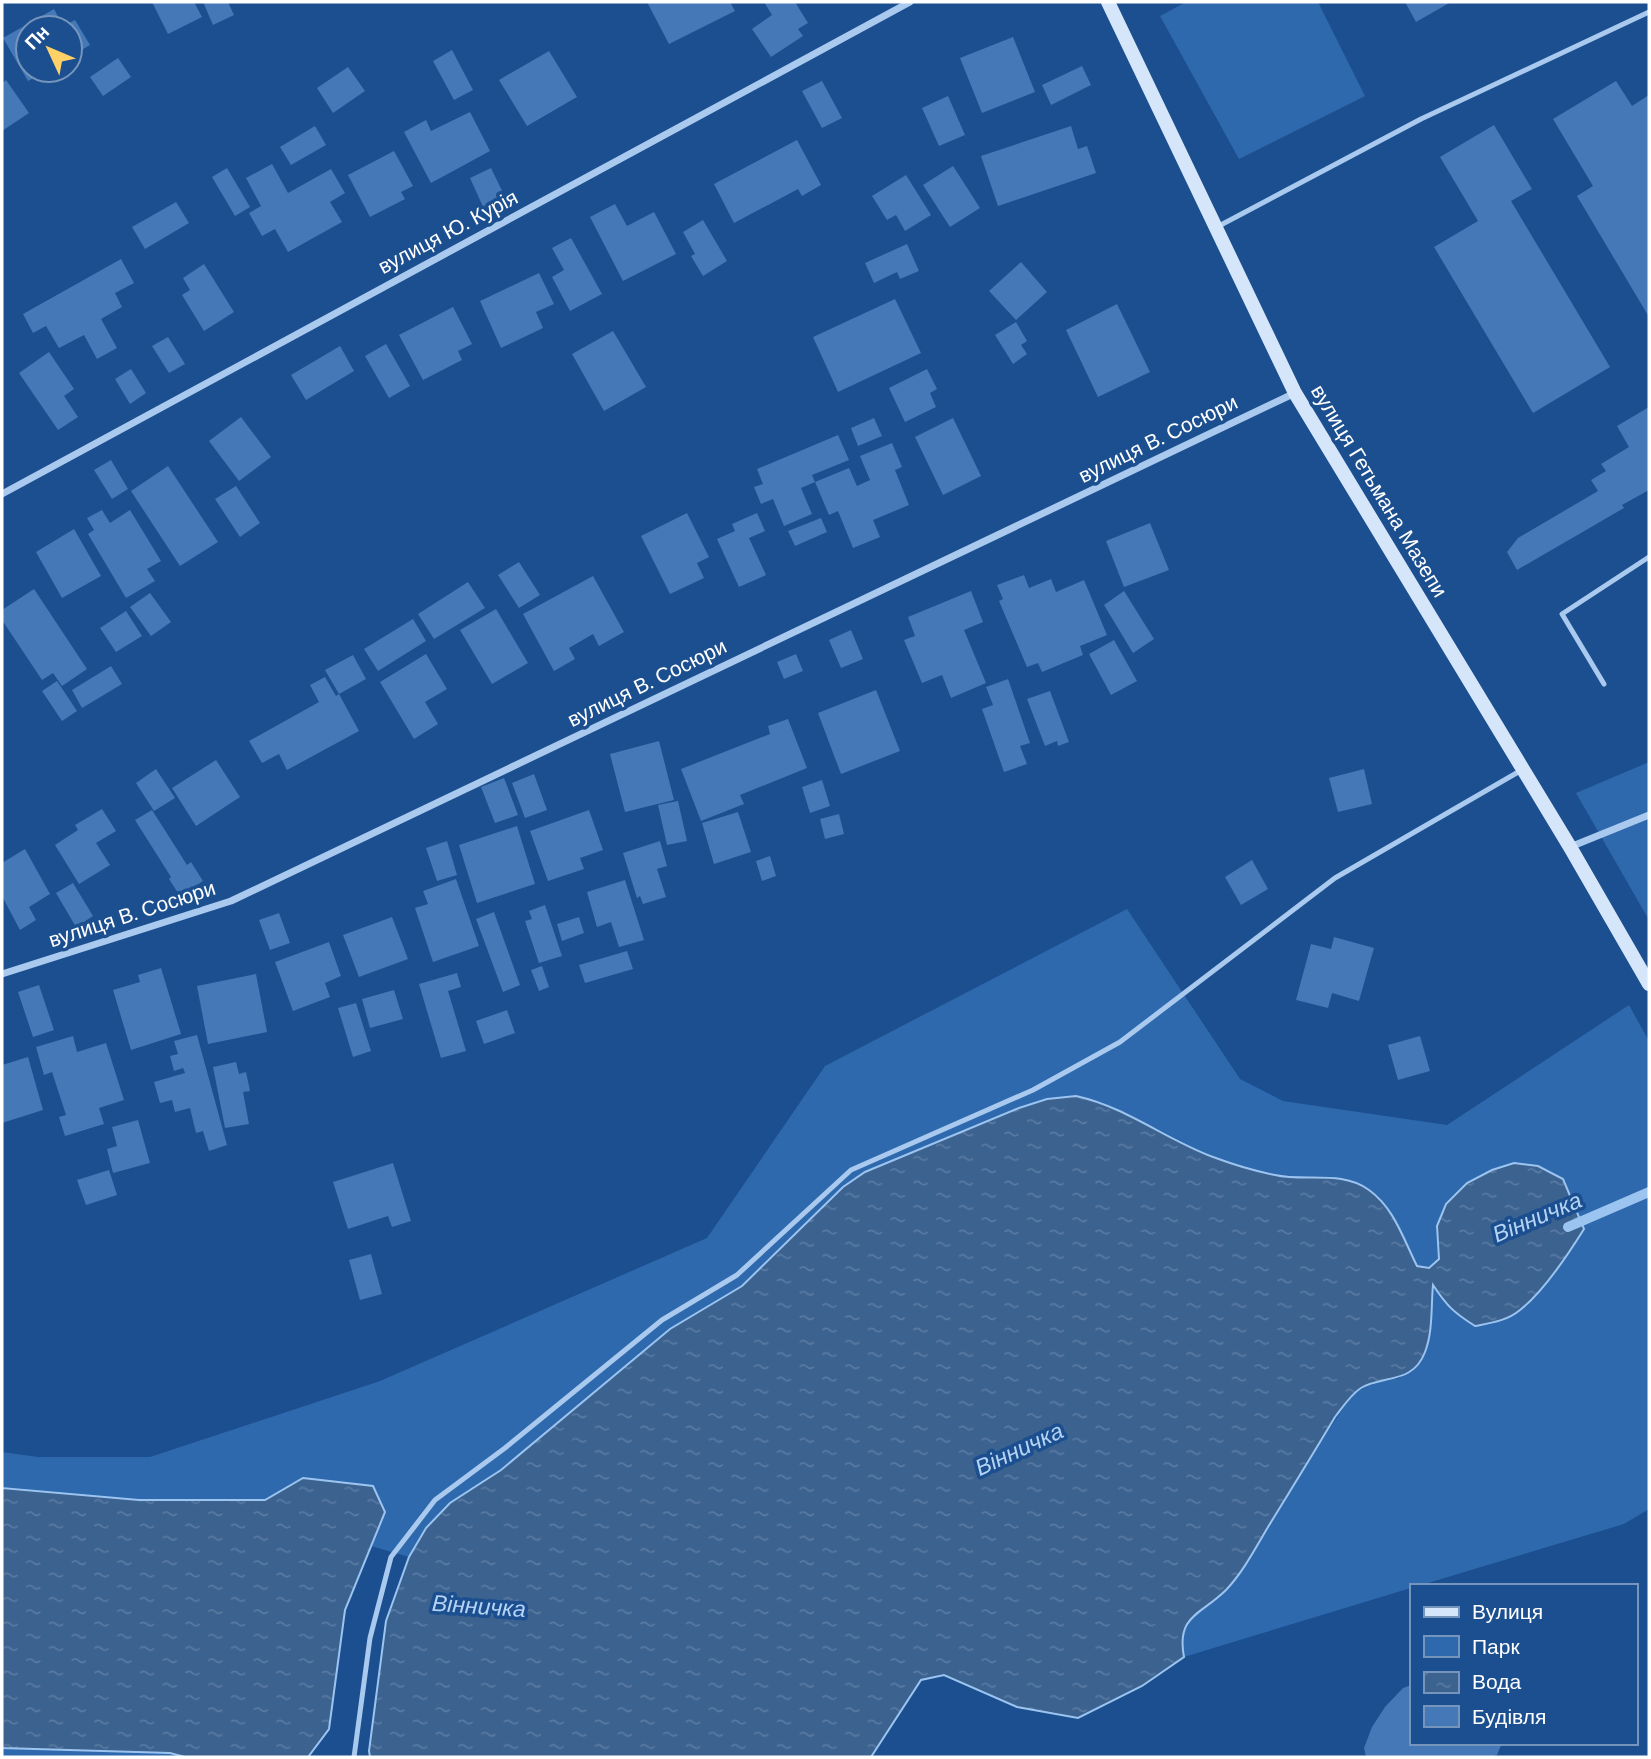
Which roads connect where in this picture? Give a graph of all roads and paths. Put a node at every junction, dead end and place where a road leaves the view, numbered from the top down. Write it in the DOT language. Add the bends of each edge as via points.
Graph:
graph roads {
  1 [pos="910,2"];
  2 [pos="1108,2"];
  3 [pos="1649,12"];
  4 [pos="1215,229"];
  5 [pos="1295,393"];
  6 [pos="2,494"];
  7 [pos="1649,557"];
  8 [pos="1604,684"];
  9 [pos="1523,769"];
  10 [pos="1649,815"];
  11 [pos="1570,847"];
  12 [pos="2,974"];
  13 [pos="1649,984"];
  14 [pos="354,1757"];
  1 -- 6 [label="street, вулиця Ю. Курія"];
  2 -- 4 [label="street, вулиця Гетьмана Мазепи"];
  3 -- 4 [label="lane" via="1421,119"];
  4 -- 5 [label="street, вулиця Гетьмана Мазепи"];
  5 -- 9 [label="street, вулиця Гетьмана Мазепи"];
  5 -- 12 [label="street, вулиця В. Сосюри" via="231,901"];
  7 -- 8 [label="lane" via="1562,614"];
  9 -- 11 [label="street, вулиця Гетьмана Мазепи"];
  9 -- 14 [label="lane" via="1335,878 1120,1042 1033,1090 850,1170 737,1275 662,1320 435,1500 391,1557 370,1638"];
  10 -- 11 [label="street"];
  11 -- 13 [label="street, вулиця Гетьмана Мазепи"];
}
